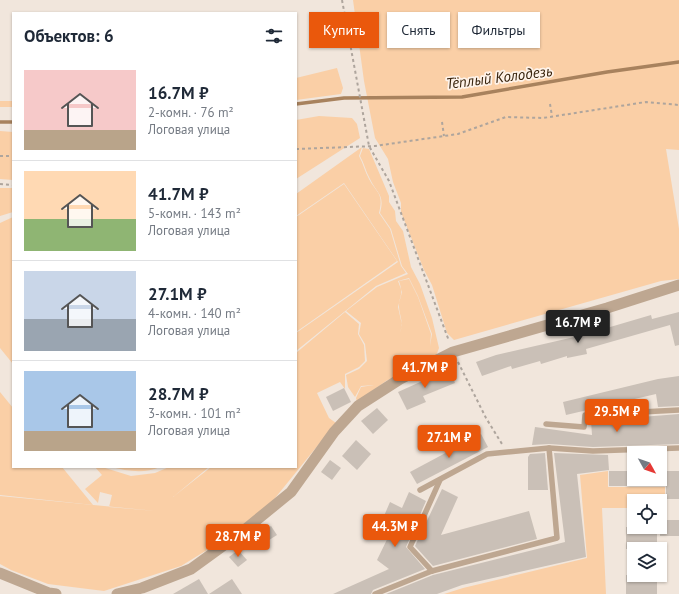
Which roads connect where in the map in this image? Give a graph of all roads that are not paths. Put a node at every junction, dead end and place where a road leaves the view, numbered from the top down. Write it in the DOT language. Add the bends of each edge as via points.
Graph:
graph roads {
  1 [pos="679,285"];
  2 [pos="679,410"];
  3 [pos="546,424"];
  4 [pos="548,448"];
  5 [pos="679,448"];
  6 [pos="440,480"];
  7 [pos="420,490"];
  8 [pos="432,571"];
  9 [pos="0,573"];
  10 [pos="56,594"];
  11 [pos="117,594"];
  12 [pos="375,594"];
  1 -- 11 [label="street" via="453,352 400,379 358,406 334,432 291,492 242,532 191,569 142,588"];
  2 -- 3 [label="lane" via="585,415 584,427"];
  4 -- 5 [label="lane" via="593,452"];
  4 -- 6 [label="lane" via="487,454"];
  4 -- 8 [label="lane" via="557,538"];
  6 -- 7 [label="lane"];
  6 -- 8 [label="lane" via="410,547"];
  8 -- 12 [label="lane"];
  9 -- 10 [label="street"];
}
